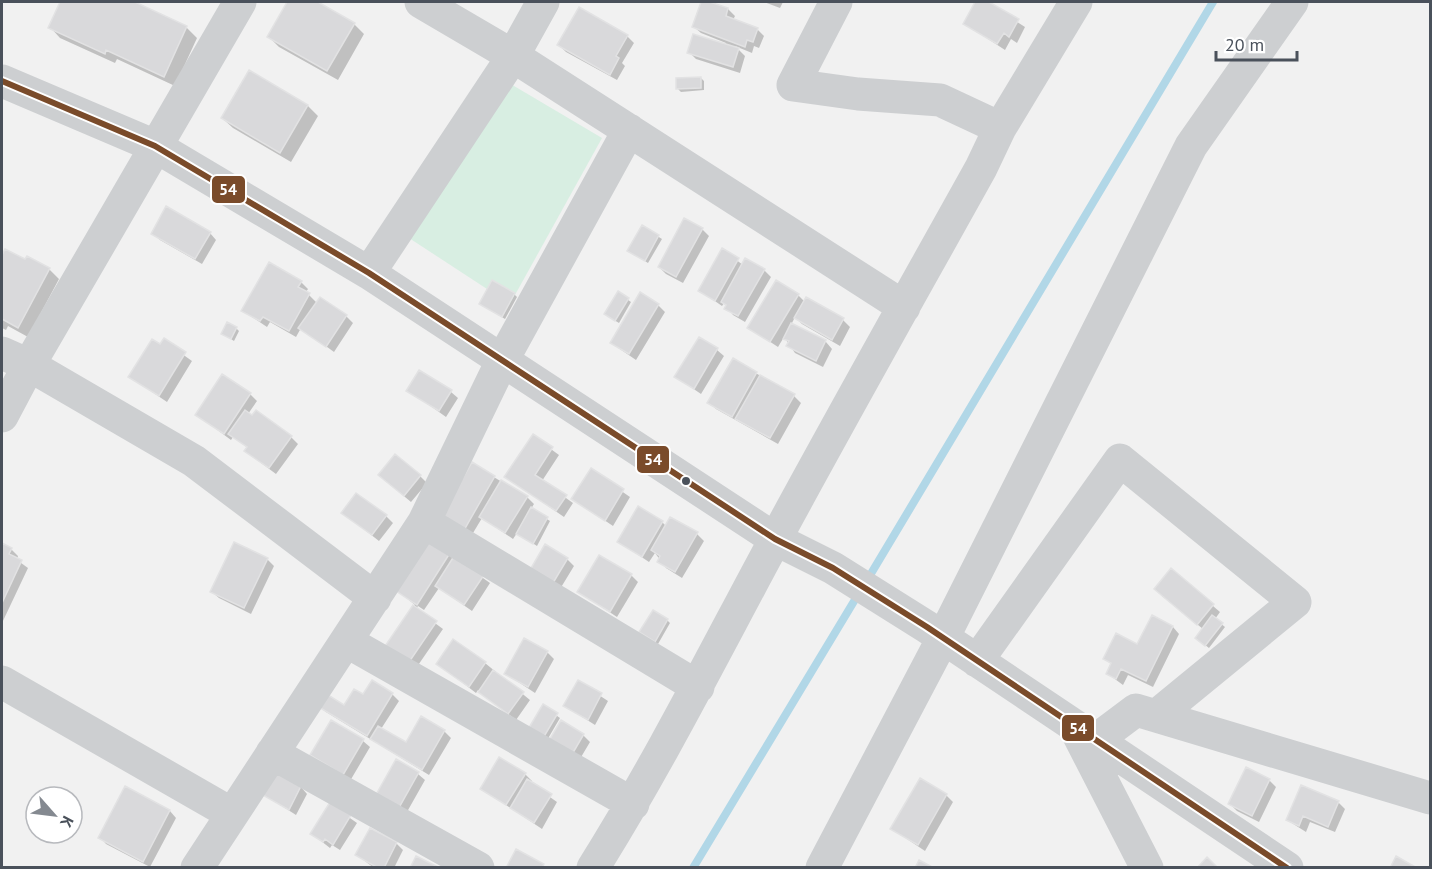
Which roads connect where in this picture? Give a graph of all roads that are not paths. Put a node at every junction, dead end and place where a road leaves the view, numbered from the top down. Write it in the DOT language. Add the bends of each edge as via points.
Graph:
graph roads {
  1 [pos="240,2"];
  2 [pos="420,2"];
  3 [pos="543,2"];
  4 [pos="836,2"];
  5 [pos="1076,2"];
  6 [pos="1292,2"];
  7 [pos="513,56"];
  8 [pos="2,81"];
  9 [pos="1000,128"];
  10 [pos="629,130"];
  11 [pos="155,146"];
  12 [pos="369,273"];
  13 [pos="904,307"];
  14 [pos="15,359"];
  15 [pos="501,361"];
  16 [pos="2,416"];
  17 [pos="424,522"];
  18 [pos="775,538"];
  19 [pos="375,598"];
  20 [pos="935,633"];
  21 [pos="346,640"];
  22 [pos="977,661"];
  23 [pos="2,682"];
  24 [pos="698,687"];
  25 [pos="1156,716"];
  26 [pos="1084,732"];
  27 [pos="272,753"];
  28 [pos="1431,798"];
  29 [pos="633,804"];
  30 [pos="232,814"];
  31 [pos="197,867"];
  32 [pos="478,867"];
  33 [pos="593,867"];
  34 [pos="822,867"];
  35 [pos="1147,867"];
  36 [pos="1287,867"];
  1 -- 11 [label="street"];
  2 -- 7 [label="street"];
  3 -- 7 [label="street"];
  4 -- 9 [label="street" via="793,85 940,100"];
  5 -- 9 [label="street"];
  6 -- 20 [label="street" via="1191,146"];
  7 -- 10 [label="street"];
  7 -- 12 [label="street"];
  8 -- 11 [label="street"];
  9 -- 13 [label="street"];
  10 -- 13 [label="street"];
  10 -- 15 [label="street"];
  11 -- 12 [label="street"];
  11 -- 14 [label="street"];
  12 -- 15 [label="street"];
  13 -- 18 [label="street"];
  14 -- 16 [label="street"];
  14 -- 19 [label="street" via="194,461"];
  15 -- 17 [label="street"];
  15 -- 18 [label="street"];
  17 -- 19 [label="street"];
  17 -- 24 [label="street"];
  18 -- 20 [label="street" via="833,567"];
  18 -- 24 [label="street"];
  19 -- 21 [label="street"];
  20 -- 22 [label="street"];
  20 -- 34 [label="street"];
  21 -- 27 [label="street"];
  21 -- 29 [label="street"];
  22 -- 25 [label="street" via="1120,460 1295,603"];
  22 -- 26 [label="street"];
  23 -- 30 [label="street"];
  24 -- 29 [label="street"];
  25 -- 26 [label="street" via="1136,710"];
  25 -- 28 [label="street"];
  26 -- 35 [label="street"];
  26 -- 36 [label="street"];
  27 -- 30 [label="street"];
  27 -- 32 [label="street"];
  29 -- 33 [label="street"];
  30 -- 31 [label="street"];
}
